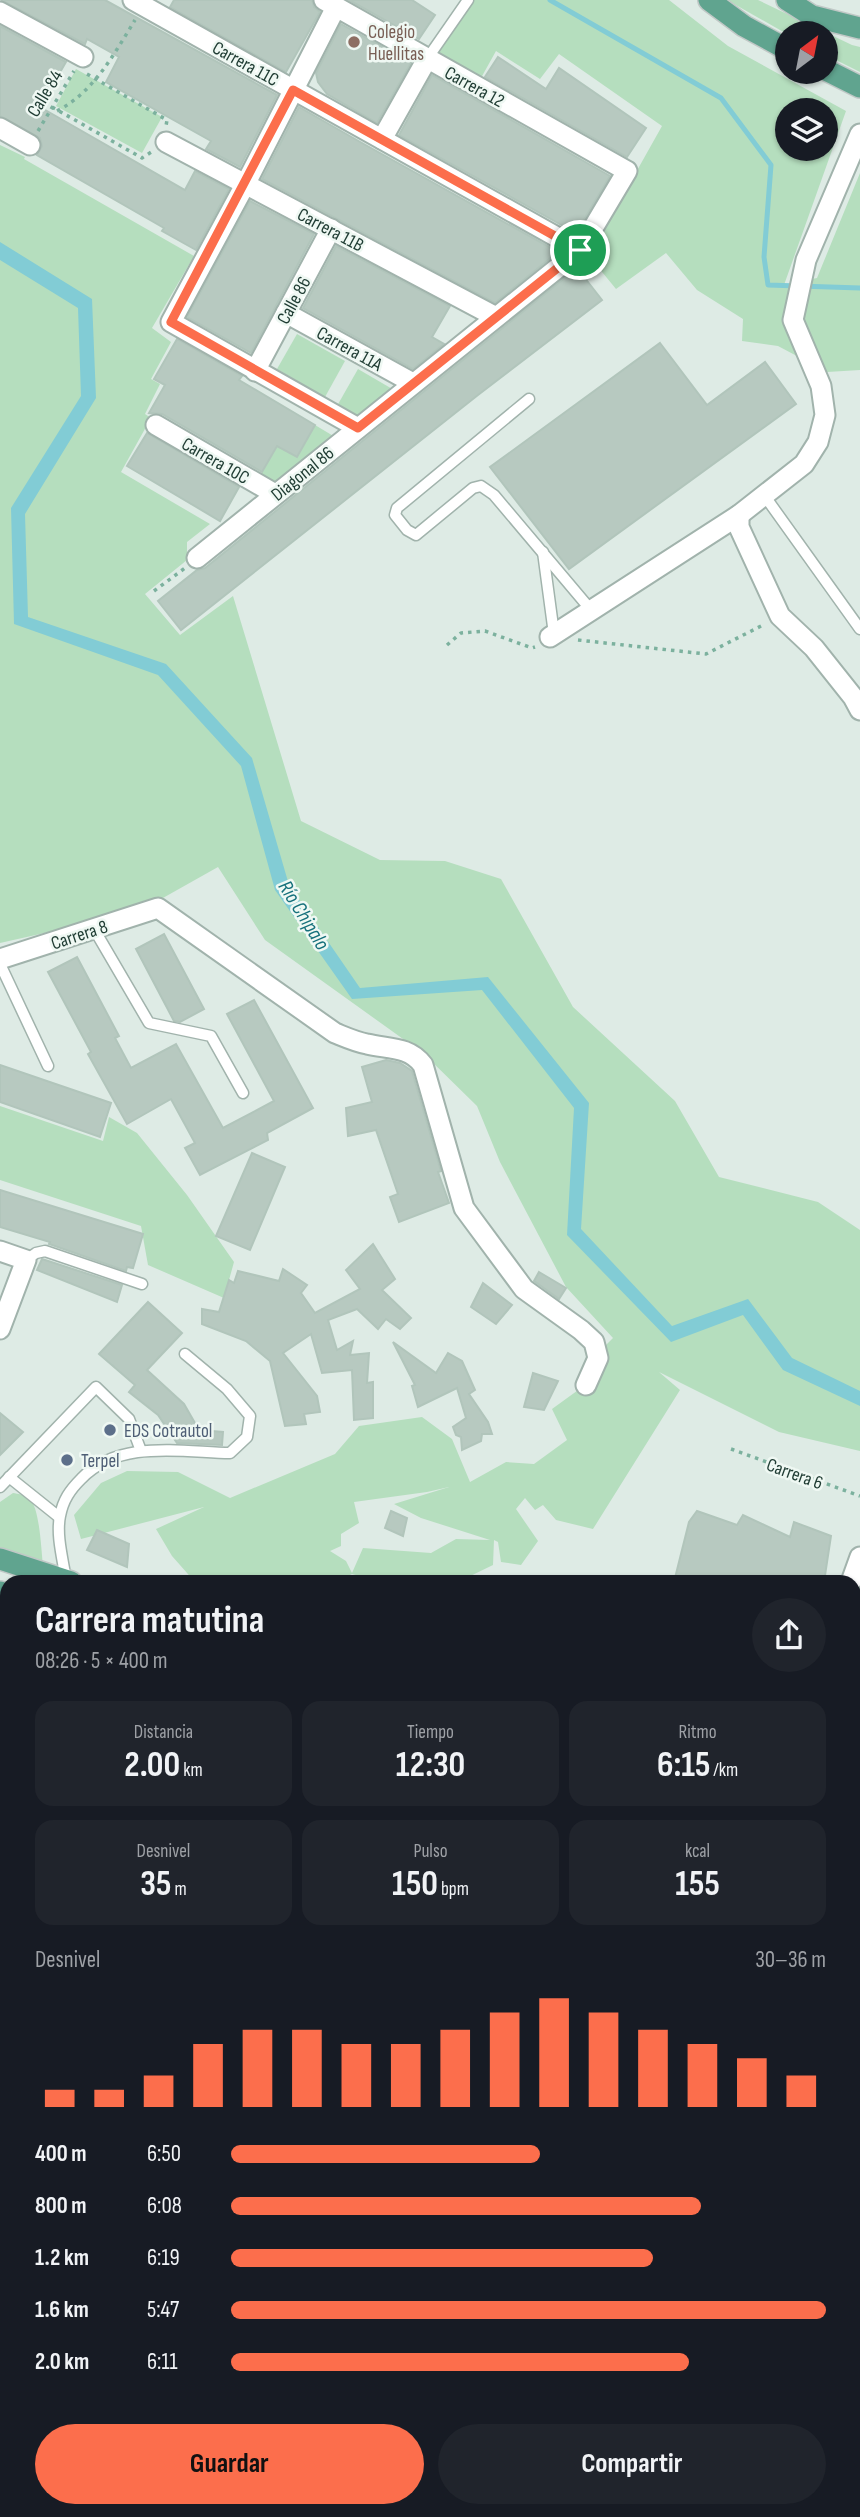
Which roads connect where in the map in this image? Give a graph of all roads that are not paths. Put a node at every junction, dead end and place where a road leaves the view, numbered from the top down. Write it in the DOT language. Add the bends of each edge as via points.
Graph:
graph roads {
  1 [pos="468,0"];
  2 [pos="709,0"];
  3 [pos="787,0"];
  4 [pos="138,3"];
  5 [pos="330,3"];
  6 [pos="814,8"];
  7 [pos="0,12"];
  8 [pos="860,28"];
  9 [pos="775,43"];
  10 [pos="427,59"];
  11 [pos="80,62"];
  12 [pos="838,76"];
  13 [pos="860,87"];
  14 [pos="293,90"];
  15 [pos="0,128"];
  16 [pos="860,134"];
  17 [pos="382,139"];
  18 [pos="166,142"];
  19 [pos="30,145"];
  20 [pos="246,183"];
  21 [pos="331,229"];
  22 [pos="580,250"];
  23 [pos="286,313"];
  24 [pos="496,317"];
  25 [pos="255,370"];
  26 [pos="414,383"];
  27 [pos="530,399"];
  28 [pos="156,425"];
  29 [pos="358,428"];
  30 [pos="275,494"];
  31 [pos="764,495"];
  32 [pos="739,515"];
  33 [pos="543,552"];
  34 [pos="197,558"];
  35 [pos="591,610"];
  36 [pos="860,629"];
  37 [pos="552,636"];
  38 [pos="860,710"];
  39 [pos="94,929"];
  40 [pos="0,959"];
  41 [pos="0,964"];
  42 [pos="48,1066"];
  43 [pos="243,1093"];
  44 [pos="0,1251"];
  45 [pos="26,1260"];
  46 [pos="142,1284"];
  47 [pos="0,1329"];
  48 [pos="185,1354"];
  49 [pos="586,1385"];
  50 [pos="141,1451"];
  51 [pos="9,1477"];
  52 [pos="0,1487"];
  53 [pos="60,1517"];
  54 [pos="860,1557"];
  55 [pos="0,1559"];
  56 [pos="49,1575"];
  57 [pos="67,1575"];
  58 [pos="854,1575"];
  1 -- 10 [label="lane"];
  2 -- 9 [label="main road"];
  3 -- 6 [label="main road"];
  4 -- 14 [label="street, Carrera 11C"];
  5 -- 10 [label="street, Carrera 12"];
  5 -- 14 [label="street"];
  6 -- 8 [label="main road"];
  7 -- 11 [label="street"];
  10 -- 17 [label="street"];
  10 -- 22 [label="street, Carrera 12" via="626,171"];
  12 -- 13 [label="main road"];
  14 -- 17 [label="street, Carrera 11C"];
  14 -- 20 [label="street"];
  15 -- 19 [label="street"];
  16 -- 31 [label="street" via="806,260 793,320 821,386 825,415 818,442 804,464"];
  17 -- 22 [label="street, Carrera 11C"];
  18 -- 20 [label="street, Carrera 11B"];
  20 -- 21 [label="street, Carrera 11B"];
  20 -- 25 [label="street" via="171,322"];
  21 -- 23 [label="street, Calle 86"];
  21 -- 24 [label="street, Carrera 11B"];
  22 -- 24 [label="street, Diagonal 86"];
  23 -- 25 [label="street, Calle 86"];
  23 -- 26 [label="street, Carrera 11A"];
  24 -- 26 [label="street, Diagonal 86"];
  25 -- 29 [label="street"];
  26 -- 29 [label="street, Diagonal 86"];
  27 -- 33 [label="lane" via="397,508 395,515 416,535 481,486"];
  28 -- 30 [label="street, Carrera 10C"];
  29 -- 30 [label="street, Diagonal 86"];
  30 -- 34 [label="street, Diagonal 86"];
  31 -- 32 [label="street"];
  31 -- 36 [label="lane"];
  32 -- 35 [label="street"];
  32 -- 38 [label="street" via="739,527 780,616 814,648"];
  33 -- 35 [label="lane"];
  33 -- 37 [label="lane"];
  35 -- 37 [label="street"];
  39 -- 40 [label="street, Carrera 8"];
  39 -- 43 [label="lane" via="149,1023 211,1036"];
  39 -- 49 [label="street, Carrera 8" via="158,908 335,1033 416,1056 423,1065 464,1208 524,1289 594,1342 598,1358"];
  41 -- 42 [label="lane"];
  44 -- 45 [label="street"];
  45 -- 46 [label="lane" via="45,1251"];
  45 -- 47 [label="street"];
  48 -- 50 [label="lane" via="227,1389 250,1416 247,1437 230,1453"];
  50 -- 51 [label="lane" via="129,1419 96,1387"];
  50 -- 53 [label="lane" via="117,1456 86,1474 65,1499"];
  51 -- 52 [label="lane"];
  51 -- 53 [label="lane"];
  53 -- 57 [label="lane"];
  54 -- 58 [label="street"];
  55 -- 56 [label="main road"];
}
